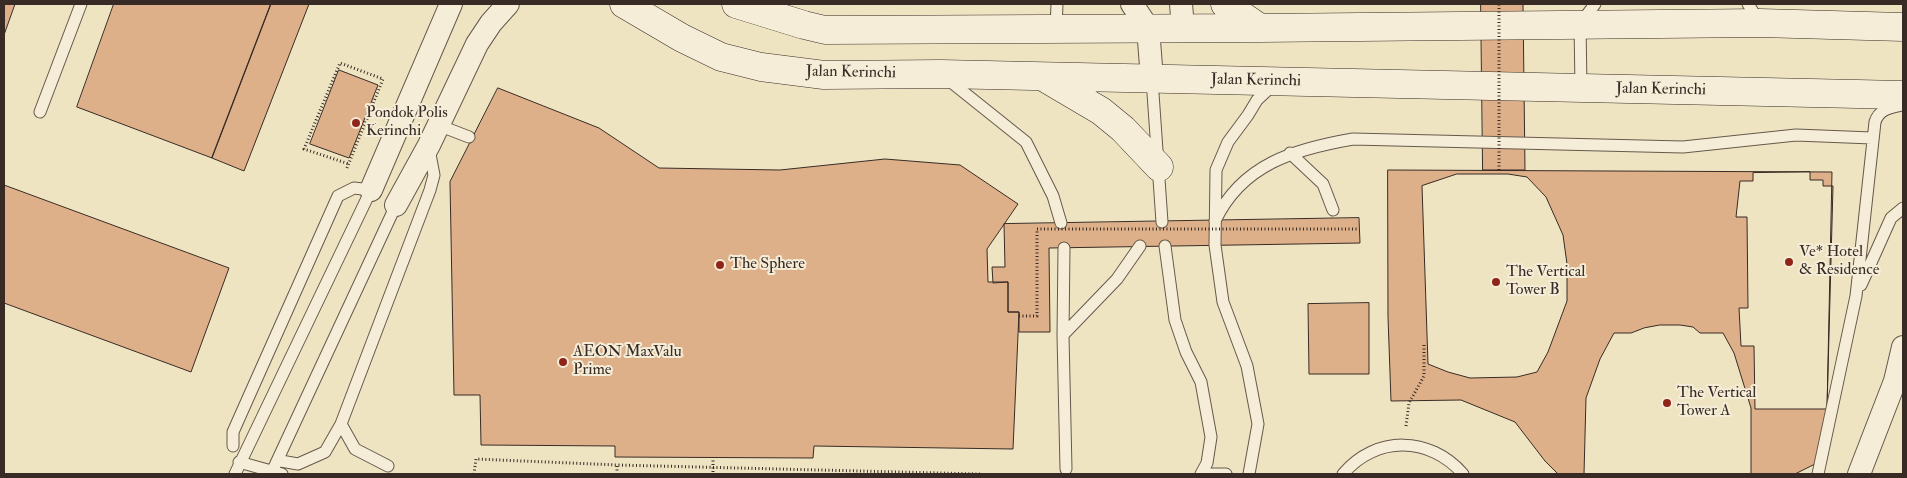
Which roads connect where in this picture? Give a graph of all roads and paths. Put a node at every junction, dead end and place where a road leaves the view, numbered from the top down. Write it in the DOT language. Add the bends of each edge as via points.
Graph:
graph roads {
  1 [pos="81,4"];
  2 [pos="451,4"];
  3 [pos="508,4"];
  4 [pos="624,4"];
  5 [pos="736,4"];
  6 [pos="1132,4"];
  7 [pos="1225,4"];
  8 [pos="1499,4"];
  9 [pos="1754,13"];
  10 [pos="1587,14"];
  11 [pos="1056,16"];
  12 [pos="1182,16"];
  13 [pos="1903,27"];
  14 [pos="1148,28"];
  15 [pos="1260,28"];
  16 [pos="941,74"];
  17 [pos="1041,76"];
  18 [pos="1152,78"];
  19 [pos="1277,81"];
  20 [pos="1581,88"];
  21 [pos="1903,95"];
  22 [pos="1903,104"];
  23 [pos="40,112"];
  24 [pos="434,135"];
  25 [pos="469,137"];
  26 [pos="1872,138"];
  27 [pos="1290,153"];
  28 [pos="349,164"];
  29 [pos="1159,167"];
  30 [pos="1499,170"];
  31 [pos="346,174"];
  32 [pos="371,190"];
  33 [pos="396,205"];
  34 [pos="1903,208"];
  35 [pos="1333,210"];
  36 [pos="1159,218"];
  37 [pos="1215,221"];
  38 [pos="1061,224"];
  39 [pos="1359,229"];
  40 [pos="1140,246"];
  41 [pos="1165,246"];
  42 [pos="1064,248"];
  43 [pos="1856,296"];
  44 [pos="1018,316"];
  45 [pos="1063,334"];
  46 [pos="1424,344"];
  47 [pos="1903,347"];
  48 [pos="1899,383"];
  49 [pos="341,424"];
  50 [pos="1406,429"];
  51 [pos="232,446"];
  52 [pos="713,457"];
  53 [pos="281,461"];
  54 [pos="239,462"];
  55 [pos="617,465"];
  56 [pos="388,466"];
  57 [pos="713,468"];
  58 [pos="1066,470"];
  59 [pos="816,472"];
  60 [pos="275,473"];
  61 [pos="235,474"];
  62 [pos="474,474"];
  63 [pos="617,474"];
  64 [pos="713,474"];
  65 [pos="980,474"];
  66 [pos="1201,474"];
  67 [pos="1210,474"];
  68 [pos="1226,474"];
  69 [pos="1249,474"];
  70 [pos="1343,474"];
  71 [pos="1463,474"];
  72 [pos="1818,474"];
  73 [pos="1859,474"];
  1 -- 23 [label="lane"];
  2 -- 32 [label="street"];
  3 -- 24 [label="street" via="477,44"];
  4 -- 16 [label="main road, Jalan Kerinchi" via="721,57 761,66 824,75"];
  5 -- 11 [label="main road" via="825,30"];
  6 -- 14 [label="street"];
  7 -- 15 [label="main road"];
  8 -- 30 [label="path, bridge"];
  9 -- 10 [label="main road"];
  9 -- 13 [label="main road"];
  10 -- 15 [label="main road"];
  10 -- 20 [label="lane"];
  11 -- 14 [label="main road"];
  12 -- 14 [label="main road"];
  12 -- 15 [label="main road"];
  14 -- 18 [label="street"];
  16 -- 17 [label="main road, Jalan Kerinchi"];
  16 -- 38 [label="lane" via="1026,142 1053,196"];
  17 -- 18 [label="main road, Jalan Kerinchi"];
  17 -- 29 [label="main road" via="1101,111"];
  18 -- 19 [label="main road, Jalan Kerinchi"];
  18 -- 29 [label="lane"];
  19 -- 20 [label="main road, Jalan Kerinchi"];
  19 -- 37 [label="lane" via="1257,100 1228,142 1216,170"];
  20 -- 21 [label="main road, Jalan Kerinchi"];
  22 -- 26 [label="lane" via="1877,115"];
  24 -- 25 [label="lane"];
  24 -- 33 [label="street"];
  24 -- 49 [label="lane" via="434,175 430,190"];
  26 -- 27 [label="lane" via="1796,136 1683,147 1353,139"];
  26 -- 43 [label="lane"];
  27 -- 35 [label="lane" via="1323,184"];
  27 -- 37 [label="lane" via="1245,181 1222,205"];
  28 -- 28 [label="path" via="383,78 340,63 304,149"];
  28 -- 31 [label="path"];
  29 -- 36 [label="lane"];
  32 -- 51 [label="lane" via="354,188 338,196 232,432"];
  32 -- 54 [label="lane"];
  33 -- 60 [label="lane"];
  34 -- 43 [label="lane" via="1891,218"];
  37 -- 69 [label="lane" via="1223,302 1246,366 1258,424"];
  39 -- 44 [label="path, bridge" via="1037,229 1037,316"];
  40 -- 45 [label="lane" via="1117,280"];
  41 -- 66 [label="lane" via="1175,320 1201,382 1211,437 1207,463"];
  42 -- 45 [label="lane"];
  43 -- 72 [label="lane"];
  45 -- 58 [label="lane"];
  46 -- 50 [label="path" via="1424,376 1409,403"];
  47 -- 48 [label="street"];
  48 -- 73 [label="street"];
  49 -- 53 [label="lane" via="325,452 298,464"];
  49 -- 56 [label="lane" via="355,449"];
  52 -- 57 [label="path"];
  54 -- 60 [label="lane"];
  54 -- 61 [label="lane"];
  55 -- 57 [label="path"];
  55 -- 62 [label="path" via="476,459"];
  55 -- 63 [label="path"];
  57 -- 59 [label="path"];
  57 -- 64 [label="path"];
  59 -- 65 [label="path"];
  67 -- 68 [label="lane"];
  70 -- 71 [label="lane" via="1363,456 1386,446 1412,445 1434,451"];
}
